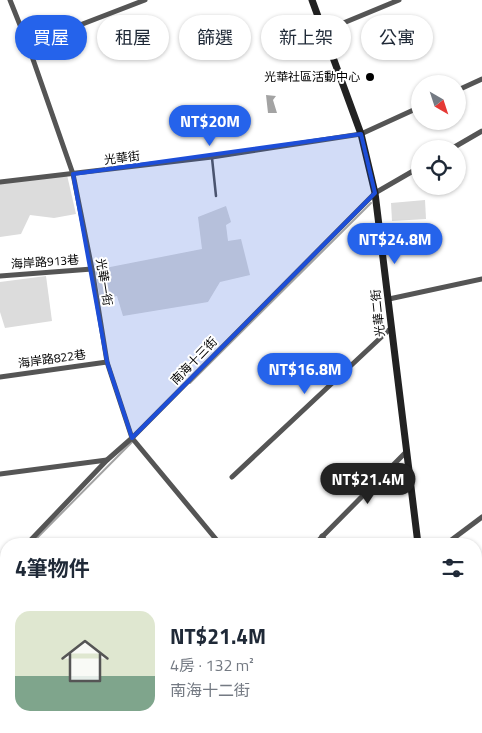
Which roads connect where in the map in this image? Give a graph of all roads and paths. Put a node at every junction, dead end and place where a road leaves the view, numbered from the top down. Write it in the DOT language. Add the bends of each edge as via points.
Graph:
graph roads {
  1 [pos="10,0"];
  2 [pos="145,0"];
  3 [pos="312,0"];
  4 [pos="400,0"];
  5 [pos="16,15"];
  6 [pos="318,15"];
  7 [pos="351,20"];
  8 [pos="87,22"];
  9 [pos="33,60"];
  10 [pos="334,60"];
  11 [pos="482,79"];
  12 [pos="466,86"];
  13 [pos="411,111"];
  14 [pos="482,131"];
  15 [pos="361,134"];
  16 [pos="466,140"];
  17 [pos="212,157"];
  18 [pos="411,171"];
  19 [pos="73,174"];
  20 [pos="0,182"];
  21 [pos="375,192"];
  22 [pos="216,196"];
  23 [pos="92,269"];
  24 [pos="0,276"];
  25 [pos="482,279"];
  26 [pos="389,300"];
  27 [pos="391,328"];
  28 [pos="107,362"];
  29 [pos="0,377"];
  30 [pos="132,438"];
  31 [pos="406,452"];
  32 [pos="107,460"];
  33 [pos="0,474"];
  34 [pos="232,476"];
  35 [pos="482,517"];
  36 [pos="322,536"];
  37 [pos="33,538"];
  38 [pos="215,538"];
  39 [pos="417,538"];
  40 [pos="454,538"];
  1 -- 5 [label="street, 光華一街"];
  2 -- 8 [label="street"];
  3 -- 6 [label="street, 光華二街"];
  4 -- 7 [label="street"];
  9 -- 19 [label="street, 光華一街"];
  10 -- 15 [label="street, 光華二街"];
  11 -- 12 [label="street"];
  13 -- 15 [label="street, 光華街"];
  14 -- 16 [label="street"];
  15 -- 17 [label="street, 光華街"];
  15 -- 21 [label="street, 光華二街"];
  17 -- 19 [label="street, 光華街"];
  17 -- 22 [label="lane"];
  18 -- 21 [label="street, 南海十三街"];
  19 -- 20 [label="street, 光華街"];
  19 -- 23 [label="street, 光華一街"];
  21 -- 26 [label="street, 光華二街"];
  21 -- 30 [label="street, 南海十三街"];
  23 -- 24 [label="street, 海岸路913巷"];
  23 -- 28 [label="street, 光華一街"];
  25 -- 26 [label="street"];
  26 -- 27 [label="street, 光華二街"];
  27 -- 31 [label="street, 光華二街"];
  27 -- 34 [label="street"];
  28 -- 29 [label="street, 海岸路822巷"];
  28 -- 30 [label="street, 光華一街"];
  30 -- 32 [label="street, 南海十三街"];
  30 -- 38 [label="street, 光華一街"];
  31 -- 36 [label="street"];
  31 -- 39 [label="street, 光華二街"];
  32 -- 33 [label="street"];
  32 -- 37 [label="street, 南海十三街"];
  35 -- 40 [label="street"];
}
